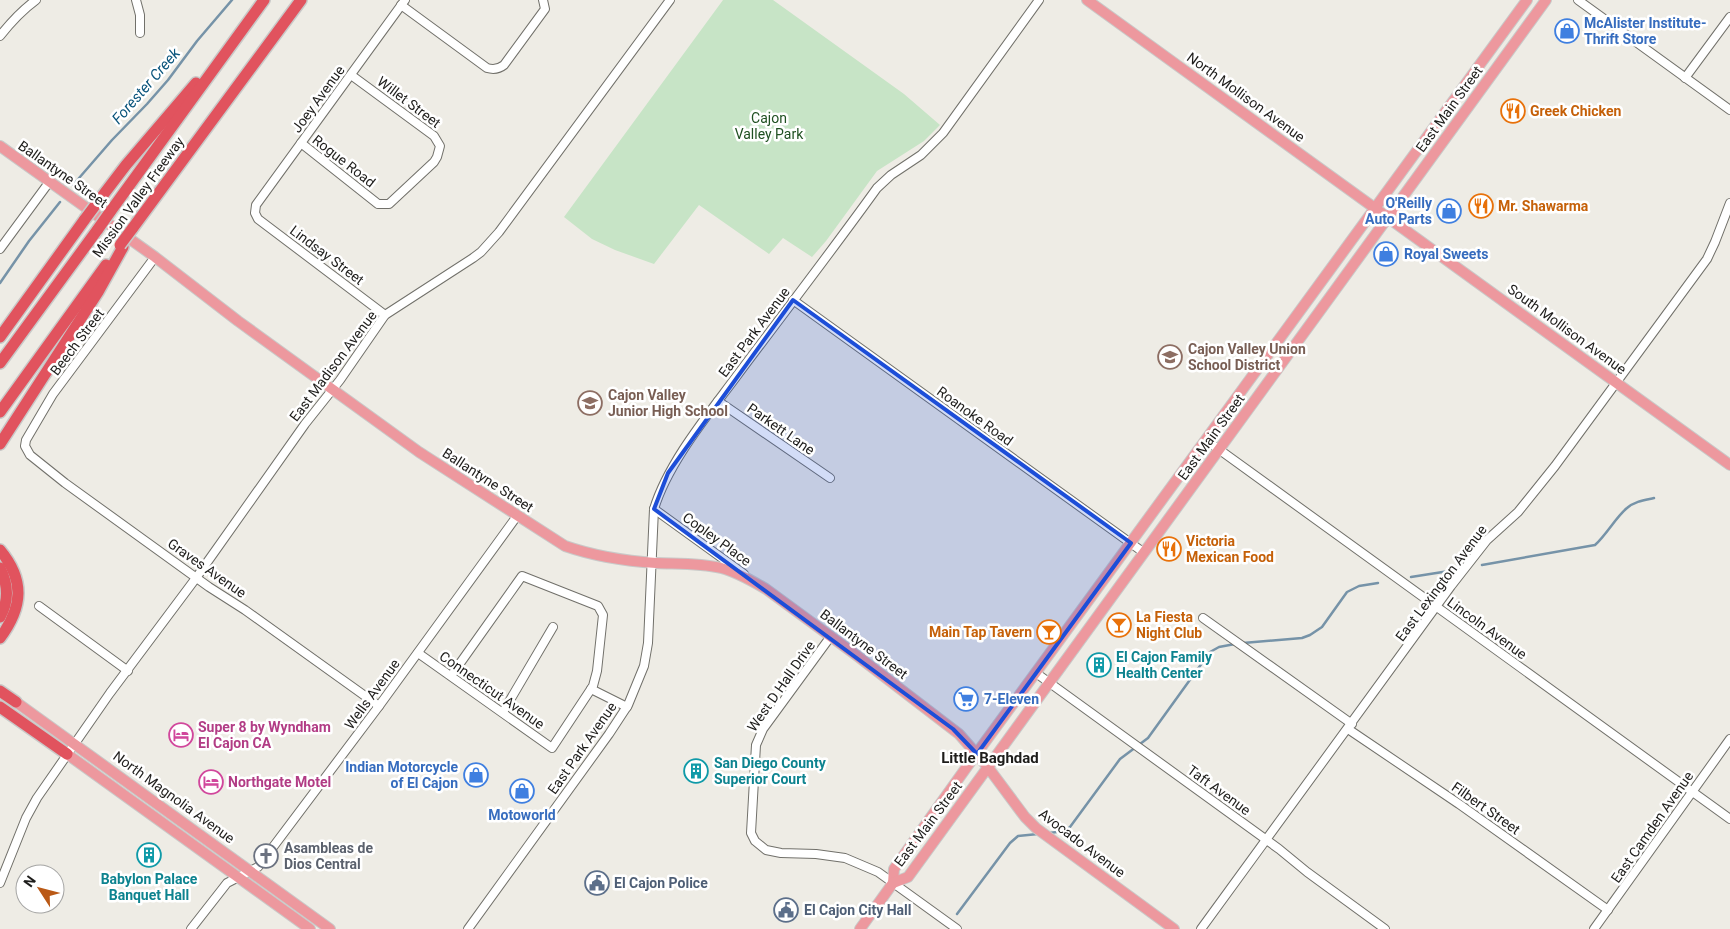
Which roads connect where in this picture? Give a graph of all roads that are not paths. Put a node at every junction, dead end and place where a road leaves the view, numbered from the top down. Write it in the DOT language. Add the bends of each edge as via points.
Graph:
graph roads {
  1 [pos="36,0"];
  2 [pos="136,0"];
  3 [pos="301,0"];
  4 [pos="544,0"];
  5 [pos="670,0"];
  6 [pos="1039,0"];
  7 [pos="1088,0"];
  8 [pos="1527,0"];
  9 [pos="1546,0"];
  10 [pos="1578,0"];
  11 [pos="264,1"];
  12 [pos="403,3"];
  13 [pos="1730,17"];
  14 [pos="140,33"];
  15 [pos="0,36"];
  16 [pos="236,39"];
  17 [pos="352,75"];
  18 [pos="1685,78"];
  19 [pos="1730,110"];
  20 [pos="301,143"];
  21 [pos="0,146"];
  22 [pos="50,181"];
  23 [pos="397,197"];
  24 [pos="1730,203"];
  25 [pos="1375,208"];
  26 [pos="254,213"];
  27 [pos="1387,217"];
  28 [pos="121,246"];
  29 [pos="0,249"];
  30 [pos="155,257"];
  31 [pos="793,300"];
  32 [pos="386,315"];
  33 [pos="0,336"];
  34 [pos="0,363"];
  35 [pos="1261,365"];
  36 [pos="1274,375"];
  37 [pos="41,379"];
  38 [pos="1616,381"];
  39 [pos="332,389"];
  40 [pos="718,401"];
  41 [pos="0,412"];
  42 [pos="0,435"];
  43 [pos="1206,440"];
  44 [pos="0,444"];
  45 [pos="25,446"];
  46 [pos="1219,450"];
  47 [pos="1730,464"];
  48 [pos="830,478"];
  49 [pos="654,509"];
  50 [pos="517,516"];
  51 [pos="1131,543"];
  52 [pos="0,550"];
  53 [pos="1143,552"];
  54 [pos="652,563"];
  55 [pos="0,568"];
  56 [pos="196,578"];
  57 [pos="766,589"];
  58 [pos="39,606"];
  59 [pos="1436,608"];
  60 [pos="0,617"];
  61 [pos="1203,618"];
  62 [pos="553,627"];
  63 [pos="831,636"];
  64 [pos="0,638"];
  65 [pos="418,653"];
  66 [pos="128,671"];
  67 [pos="1036,673"];
  68 [pos="452,676"];
  69 [pos="1049,683"];
  70 [pos="591,689"];
  71 [pos="0,691"];
  72 [pos="16,702"];
  73 [pos="379,706"];
  74 [pos="0,707"];
  75 [pos="627,708"];
  76 [pos="503,712"];
  77 [pos="1350,726"];
  78 [pos="1730,738"];
  79 [pos="74,744"];
  80 [pos="67,754"];
  81 [pos="977,754"];
  82 [pos="987,766"];
  83 [pos="1692,791"];
  84 [pos="1730,818"];
  85 [pos="1266,840"];
  86 [pos="250,871"];
  87 [pos="238,877"];
  88 [pos="0,883"];
  89 [pos="893,883"];
  90 [pos="1608,910"];
  91 [pos="191,929"];
  92 [pos="310,929"];
  93 [pos="330,929"];
  94 [pos="468,929"];
  95 [pos="860,929"];
  96 [pos="957,929"];
  97 [pos="1174,929"];
  98 [pos="1201,929"];
  99 [pos="1386,929"];
  100 [pos="1594,929"];
  1 -- 15 [label="street" via="11,21"];
  2 -- 14 [label="street"];
  3 -- 28 [label="highway, Mission Valley Freeway, bridge"];
  4 -- 12 [label="street" via="545,9 504,65 492,70"];
  5 -- 32 [label="street, East Madison Avenue" via="481,252"];
  6 -- 31 [label="street, East Park Avenue" via="942,133 921,155 877,188"];
  7 -- 25 [label="main road, North Mollison Avenue"];
  8 -- 25 [label="main road, East Main Street"];
  9 -- 27 [label="main road, East Main Street"];
  10 -- 18 [label="street"];
  11 -- 16 [label="highway, Mission Valley Freeway"];
  12 -- 17 [label="street, Joey Avenue"];
  13 -- 18 [label="street"];
  16 -- 33 [label="highway, bridge" via="178,103 97,202"];
  16 -- 34 [label="highway, Mission Valley Freeway, bridge"];
  17 -- 20 [label="street, Joey Avenue"];
  17 -- 23 [label="street, Willet Street" via="434,136 440,146 437,157"];
  18 -- 19 [label="street"];
  20 -- 23 [label="street, Rogue Road" via="378,204 389,204"];
  20 -- 26 [label="street, Joey Avenue" via="256,205"];
  21 -- 22 [label="main road, Ballantyne Street"];
  22 -- 29 [label="street"];
  22 -- 30 [label="main road, Ballantyne Street"];
  24 -- 38 [label="street, East Lexington Avenue" via="1707,259"];
  25 -- 27 [label="main road, North Mollison Avenue"];
  25 -- 35 [label="main road, East Main Street"];
  26 -- 32 [label="street, Lindsay Street"];
  27 -- 36 [label="main road, East Main Street"];
  27 -- 38 [label="main road, South Mollison Avenue"];
  28 -- 37 [label="highway" via="98,292"];
  28 -- 41 [label="highway, Mission Valley Freeway"];
  30 -- 39 [label="main road, Ballantyne Street"];
  30 -- 45 [label="street, Beech Street" via="53,394"];
  31 -- 40 [label="street, East Park Avenue"];
  31 -- 51 [label="street, Roanoke Road"];
  32 -- 39 [label="street, East Madison Avenue"];
  35 -- 36 [label="main road"];
  35 -- 43 [label="main road, East Main Street"];
  36 -- 46 [label="main road, East Main Street"];
  37 -- 42 [label="highway"];
  37 -- 44 [label="highway"];
  38 -- 47 [label="main road, South Mollison Avenue"];
  38 -- 59 [label="street, East Lexington Avenue" via="1555,466 1518,512 1487,540"];
  39 -- 50 [label="main road, Ballantyne Street" via="419,452"];
  39 -- 56 [label="street, East Madison Avenue"];
  40 -- 48 [label="street, Parkett Lane"];
  40 -- 49 [label="street, East Park Avenue" via="668,473"];
  43 -- 46 [label="street, Lincoln Avenue"];
  43 -- 51 [label="main road, East Main Street"];
  45 -- 56 [label="street, Graves Avenue" via="30,455 65,483"];
  46 -- 53 [label="main road, East Main Street"];
  46 -- 59 [label="street, Lincoln Avenue"];
  49 -- 54 [label="street, East Park Avenue"];
  49 -- 57 [label="street, Copley Place"];
  50 -- 54 [label="main road, Ballantyne Street" via="565,546 589,555"];
  50 -- 65 [label="street, Wells Avenue"];
  51 -- 53 [label="street, Roanoke Road"];
  51 -- 67 [label="main road, East Main Street"];
  52 -- 64 [label="highway" via="13,569 18,591 13,618"];
  53 -- 69 [label="main road, East Main Street"];
  54 -- 57 [label="main road, Ballantyne Street" via="720,568"];
  54 -- 75 [label="street, East Park Avenue" via="648,643 644,666"];
  55 -- 60 [label="highway" via="7,595"];
  56 -- 66 [label="street, East Madison Avenue"];
  56 -- 73 [label="street, Graves Avenue"];
  57 -- 63 [label="main road, Ballantyne Street"];
  58 -- 66 [label="street"];
  59 -- 77 [label="street, East Lexington Avenue"];
  59 -- 83 [label="street, Lincoln Avenue"];
  61 -- 77 [label="street, Filbert Street"];
  62 -- 76 [label="street"];
  63 -- 81 [label="main road, Ballantyne Street" via="952,729"];
  63 -- 89 [label="street, West D Hall Drive" via="763,729 756,745 751,833 766,850 845,858 878,872"];
  65 -- 68 [label="street, Connecticut Avenue"];
  65 -- 73 [label="street, Wells Avenue"];
  66 -- 79 [label="street, East Madison Avenue"];
  67 -- 69 [label="street, Taft Avenue"];
  67 -- 81 [label="main road, East Main Street"];
  68 -- 70 [label="street" via="522,576 598,606 603,615 597,671"];
  68 -- 76 [label="street, Connecticut Avenue"];
  69 -- 82 [label="main road, East Main Street"];
  69 -- 85 [label="street, Taft Avenue"];
  70 -- 75 [label="street"];
  70 -- 76 [label="street, Connecticut Avenue" via="552,748"];
  71 -- 72 [label="highway, North Magnolia Avenue"];
  72 -- 79 [label="main road, North Magnolia Avenue"];
  73 -- 86 [label="street, Wells Avenue" via="258,867"];
  74 -- 80 [label="highway, North Magnolia Avenue"];
  75 -- 94 [label="street, East Park Avenue"];
  77 -- 85 [label="street, East Lexington Avenue"];
  77 -- 90 [label="street, Filbert Street"];
  78 -- 83 [label="street, East Camden Avenue"];
  79 -- 80 [label="street, East Madison Avenue"];
  79 -- 86 [label="main road, North Magnolia Avenue"];
  80 -- 87 [label="main road, North Magnolia Avenue"];
  80 -- 88 [label="street, East Madison Avenue" via="26,818"];
  81 -- 82 [label="main road, Ballantyne Street"];
  81 -- 89 [label="main road, East Main Street" via="894,868"];
  82 -- 89 [label="main road, East Main Street" via="908,877"];
  82 -- 97 [label="main road, Avocado Avenue" via="1036,828"];
  83 -- 84 [label="street, Lincoln Avenue"];
  83 -- 90 [label="street, East Camden Avenue"];
  85 -- 98 [label="street, East Lexington Avenue"];
  85 -- 99 [label="street, Taft Avenue"];
  86 -- 87 [label="street, Wells Avenue"];
  86 -- 93 [label="main road, North Magnolia Avenue"];
  87 -- 91 [label="street, Wells Avenue" via="227,883"];
  87 -- 92 [label="main road, North Magnolia Avenue"];
  89 -- 95 [label="main road, East Main Street"];
  89 -- 96 [label="street, West D Hall Drive"];
  90 -- 100 [label="street, East Camden Avenue"];
}
